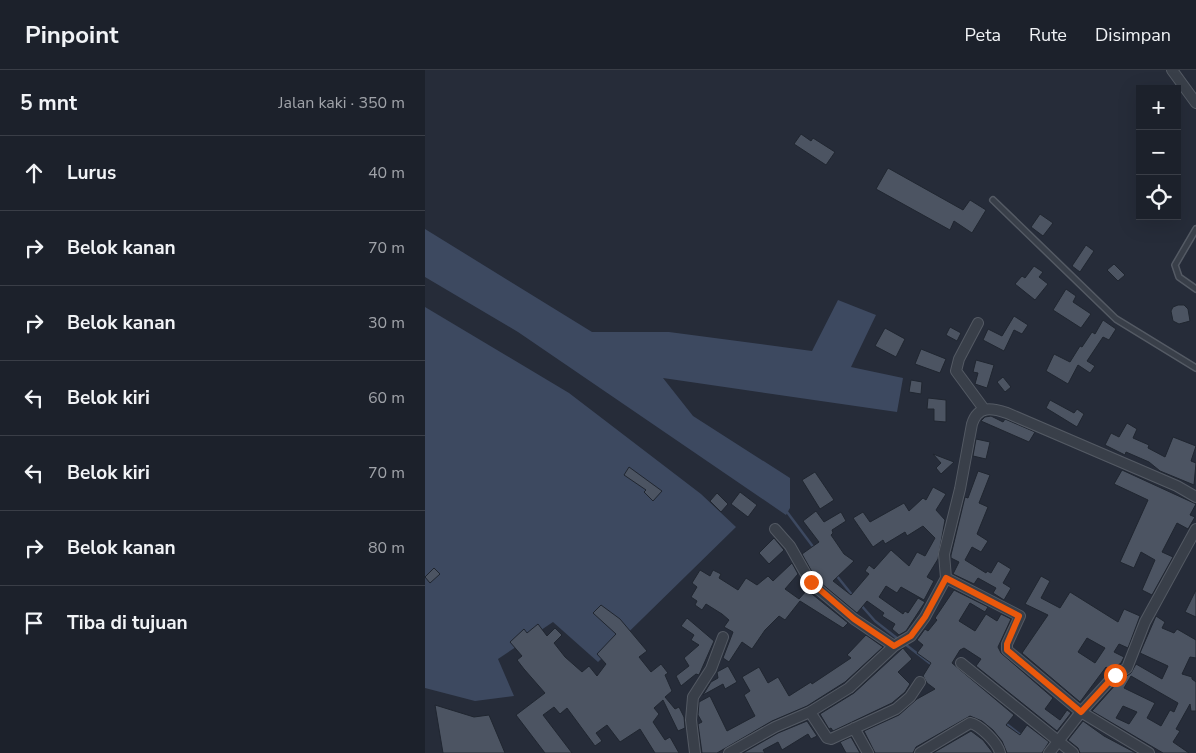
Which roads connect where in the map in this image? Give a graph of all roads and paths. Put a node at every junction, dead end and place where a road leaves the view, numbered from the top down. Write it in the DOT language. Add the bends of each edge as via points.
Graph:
graph roads {
  1 [pos="1172,70"];
  2 [pos="1196,102"];
  3 [pos="993,200"];
  4 [pos="1196,229"];
  5 [pos="1196,289"];
  6 [pos="978,323"];
  7 [pos="1196,368"];
  8 [pos="984,409"];
  9 [pos="1196,497"];
  10 [pos="775,529"];
  11 [pos="1196,529"];
  12 [pos="946,578"];
  13 [pos="723,637"];
  14 [pos="896,644"];
  15 [pos="961,664"];
  16 [pos="920,682"];
  17 [pos="810,712"];
  18 [pos="1081,712"];
  19 [pos="855,728"];
  20 [pos="1056,742"];
  21 [pos="1050,752"];
  22 [pos="695,753"];
  23 [pos="729,753"];
  24 [pos="868,753"];
  25 [pos="920,753"];
  26 [pos="1000,753"];
  27 [pos="1073,753"];
  28 [pos="1149,753"];
  1 -- 2 [label="street"];
  3 -- 7 [label="lane" via="1116,319"];
  4 -- 5 [label="lane" via="1175,265 1179,277"];
  6 -- 8 [label="street" via="959,358 956,371"];
  8 -- 9 [label="street" via="1007,413"];
  8 -- 12 [label="street" via="972,424 944,554"];
  10 -- 14 [label="street" via="790,546 811,582 854,619"];
  11 -- 18 [label="street" via="1145,622 1127,668 1112,678"];
  12 -- 14 [label="street" via="911,636"];
  12 -- 18 [label="street" via="1019,616 1007,650"];
  13 -- 22 [label="street" via="711,669 693,697 691,720"];
  14 -- 17 [label="street" via="849,688"];
  15 -- 20 [label="street"];
  16 -- 19 [label="street" via="896,709"];
  17 -- 19 [label="street" via="829,739"];
  17 -- 23 [label="street"];
  18 -- 20 [label="street"];
  18 -- 28 [label="street"];
  19 -- 24 [label="street"];
  20 -- 21 [label="street"];
  20 -- 27 [label="street"];
  25 -- 26 [label="street" via="970,724 976,725 999,747"];
}
